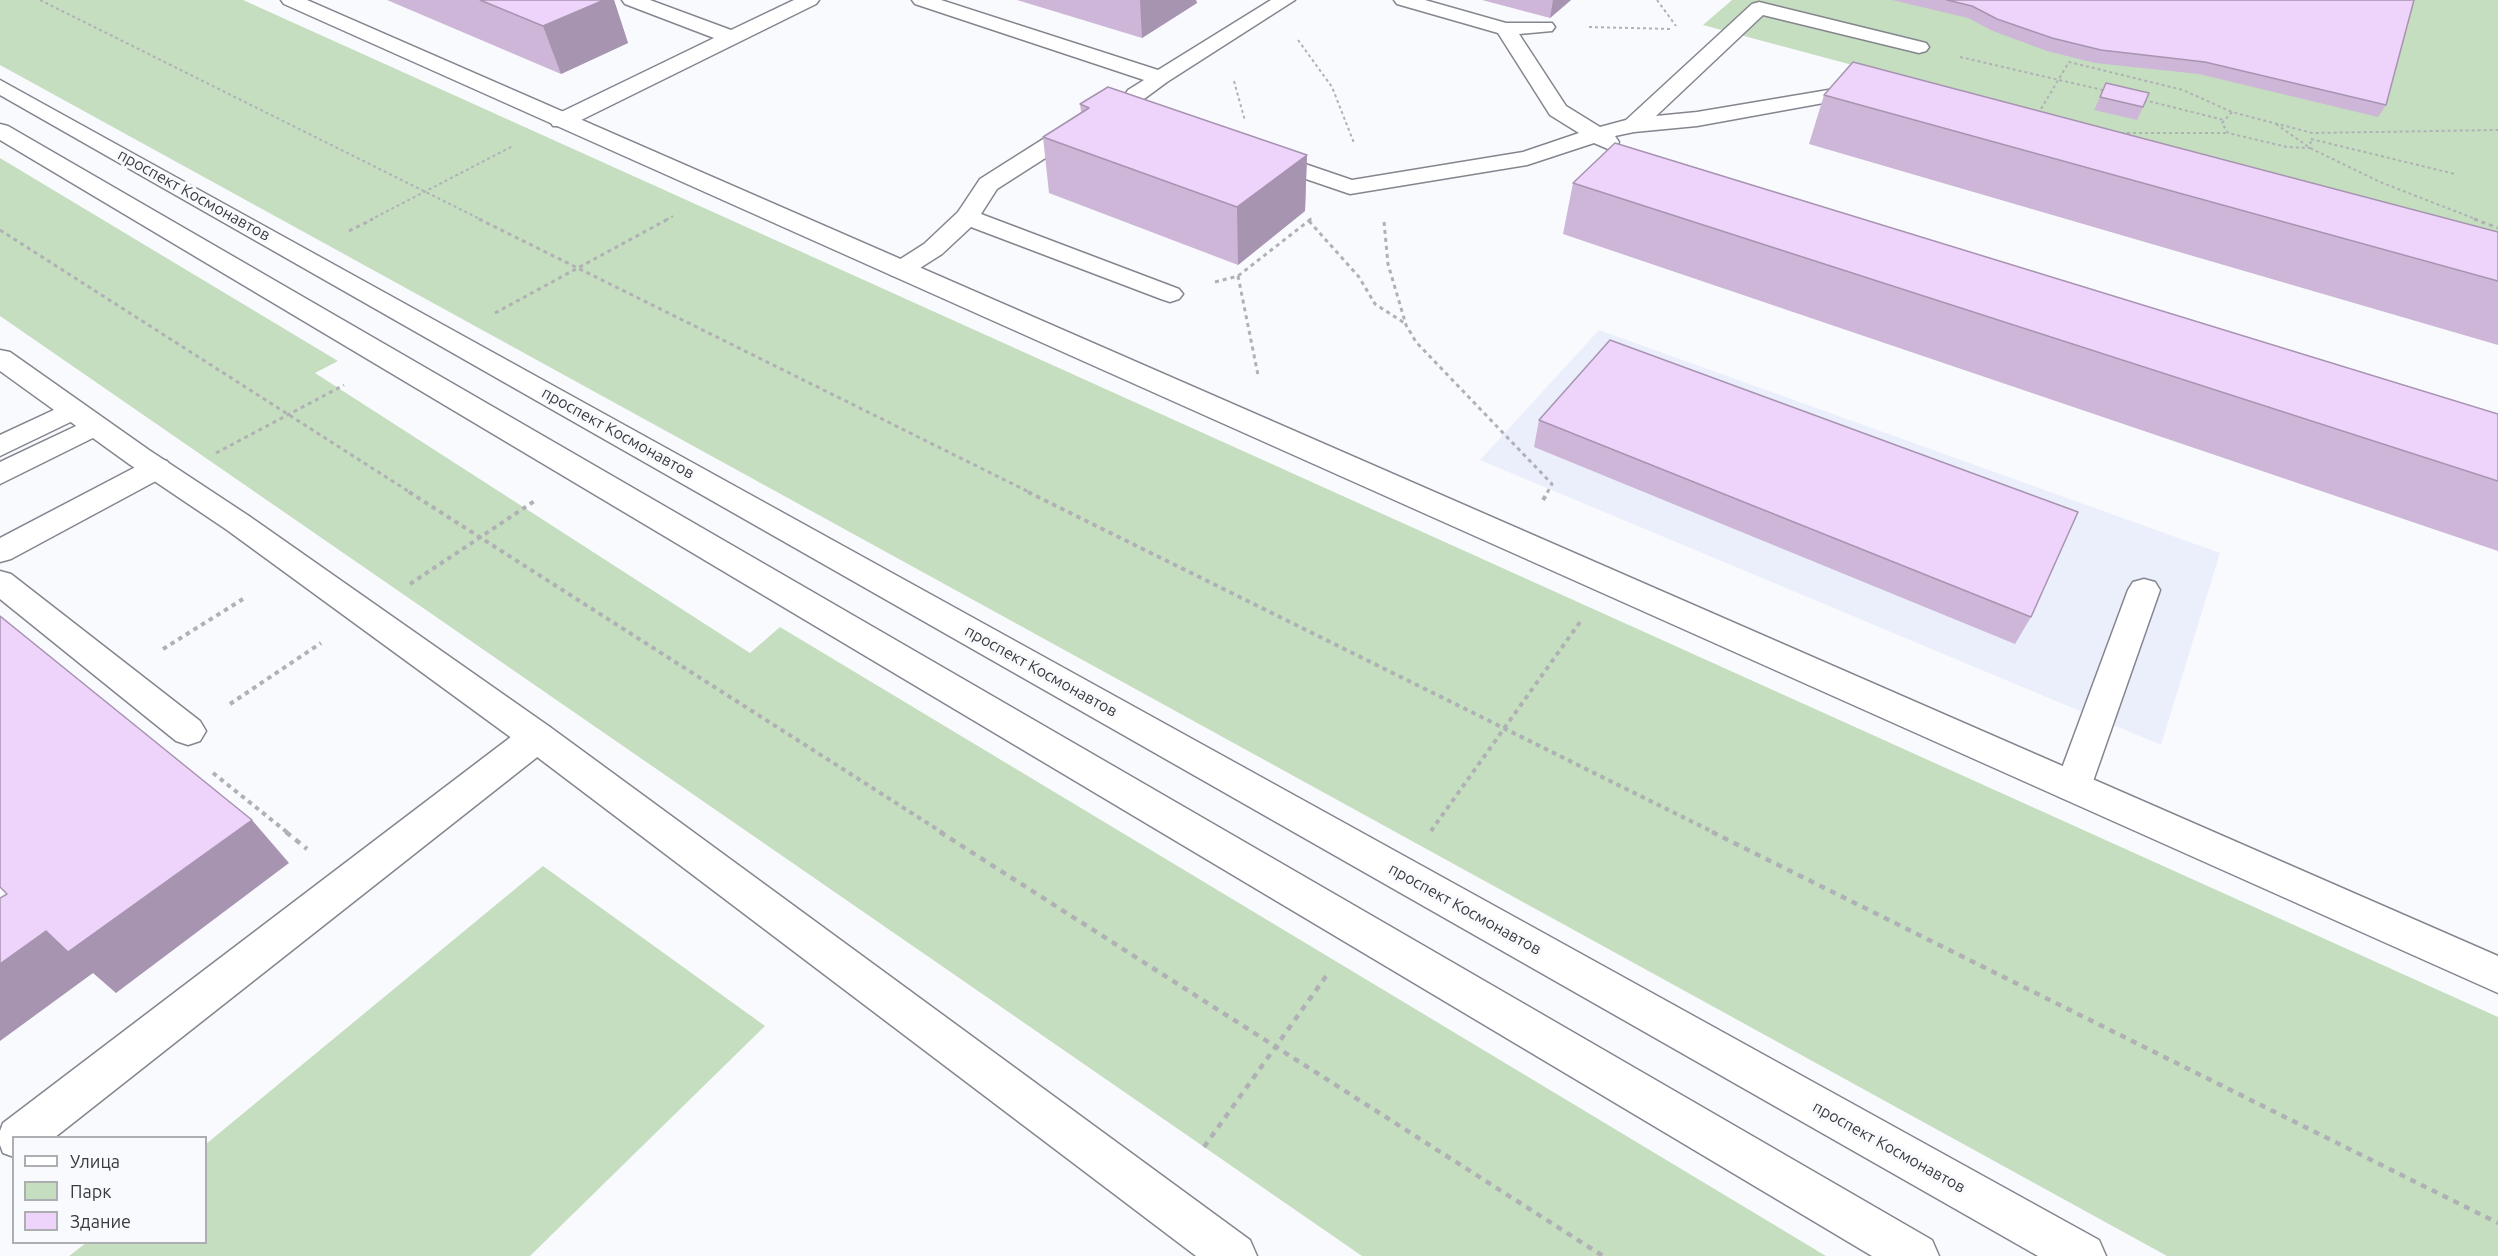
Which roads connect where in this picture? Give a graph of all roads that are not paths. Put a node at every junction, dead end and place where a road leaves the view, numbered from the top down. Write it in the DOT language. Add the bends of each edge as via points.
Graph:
graph roads {
  1 [pos="291,0"];
  2 [pos="632,0"];
  3 [pos="809,0"];
  4 [pos="922,0"];
  5 [pos="1404,0"];
  6 [pos="1279,1"];
  7 [pos="1545,27"];
  8 [pos="1505,29"];
  9 [pos="732,38"];
  10 [pos="1919,48"];
  11 [pos="1160,78"];
  12 [pos="0,86"];
  13 [pos="1893,96"];
  14 [pos="561,121"];
  15 [pos="1634,125"];
  16 [pos="0,131"];
  17 [pos="1594,135"];
  18 [pos="1624,149"];
  19 [pos="1248,151"];
  20 [pos="967,218"];
  21 [pos="900,270"];
  22 [pos="1170,294"];
  23 [pos="0,358"];
  24 [pos="84,418"];
  25 [pos="0,447"];
  26 [pos="157,468"];
  27 [pos="0,474"];
  28 [pos="0,552"];
  29 [pos="0,582"];
  30 [pos="2144,590"];
  31 [pos="188,731"];
  32 [pos="537,737"];
  33 [pos="2073,787"];
  34 [pos="2498,975"];
  35 [pos="20,1136"];
  36 [pos="1233,1256"];
  37 [pos="1916,1256"];
  38 [pos="2083,1256"];
  1 -- 14 [label="street"];
  2 -- 9 [label="street"];
  3 -- 9 [label="street"];
  4 -- 11 [label="street"];
  5 -- 8 [label="street"];
  6 -- 11 [label="street"];
  7 -- 8 [label="street"];
  8 -- 17 [label="street" via="1558,110 1572,109"];
  9 -- 14 [label="street"];
  10 -- 15 [label="street" via="1759,8"];
  11 -- 20 [label="street" via="1136,95 1137,113 1078,127 988,184"];
  12 -- 38 [label="street, проспект Космонавтов"];
  13 -- 15 [label="street" via="1840,94 1697,119"];
  14 -- 21 [label="street"];
  15 -- 17 [label="street"];
  16 -- 37 [label="street"];
  17 -- 18 [label="street"];
  17 -- 19 [label="street" via="1527,158 1360,185"];
  20 -- 21 [label="street" via="933,249"];
  20 -- 22 [label="street"];
  21 -- 33 [label="street"];
  23 -- 24 [label="street"];
  24 -- 25 [label="street"];
  24 -- 26 [label="street"];
  24 -- 27 [label="street"];
  26 -- 28 [label="street"];
  26 -- 32 [label="street"];
  29 -- 31 [label="street"];
  30 -- 33 [label="street"];
  32 -- 35 [label="street"];
  32 -- 36 [label="street"];
  33 -- 34 [label="street"];
}
